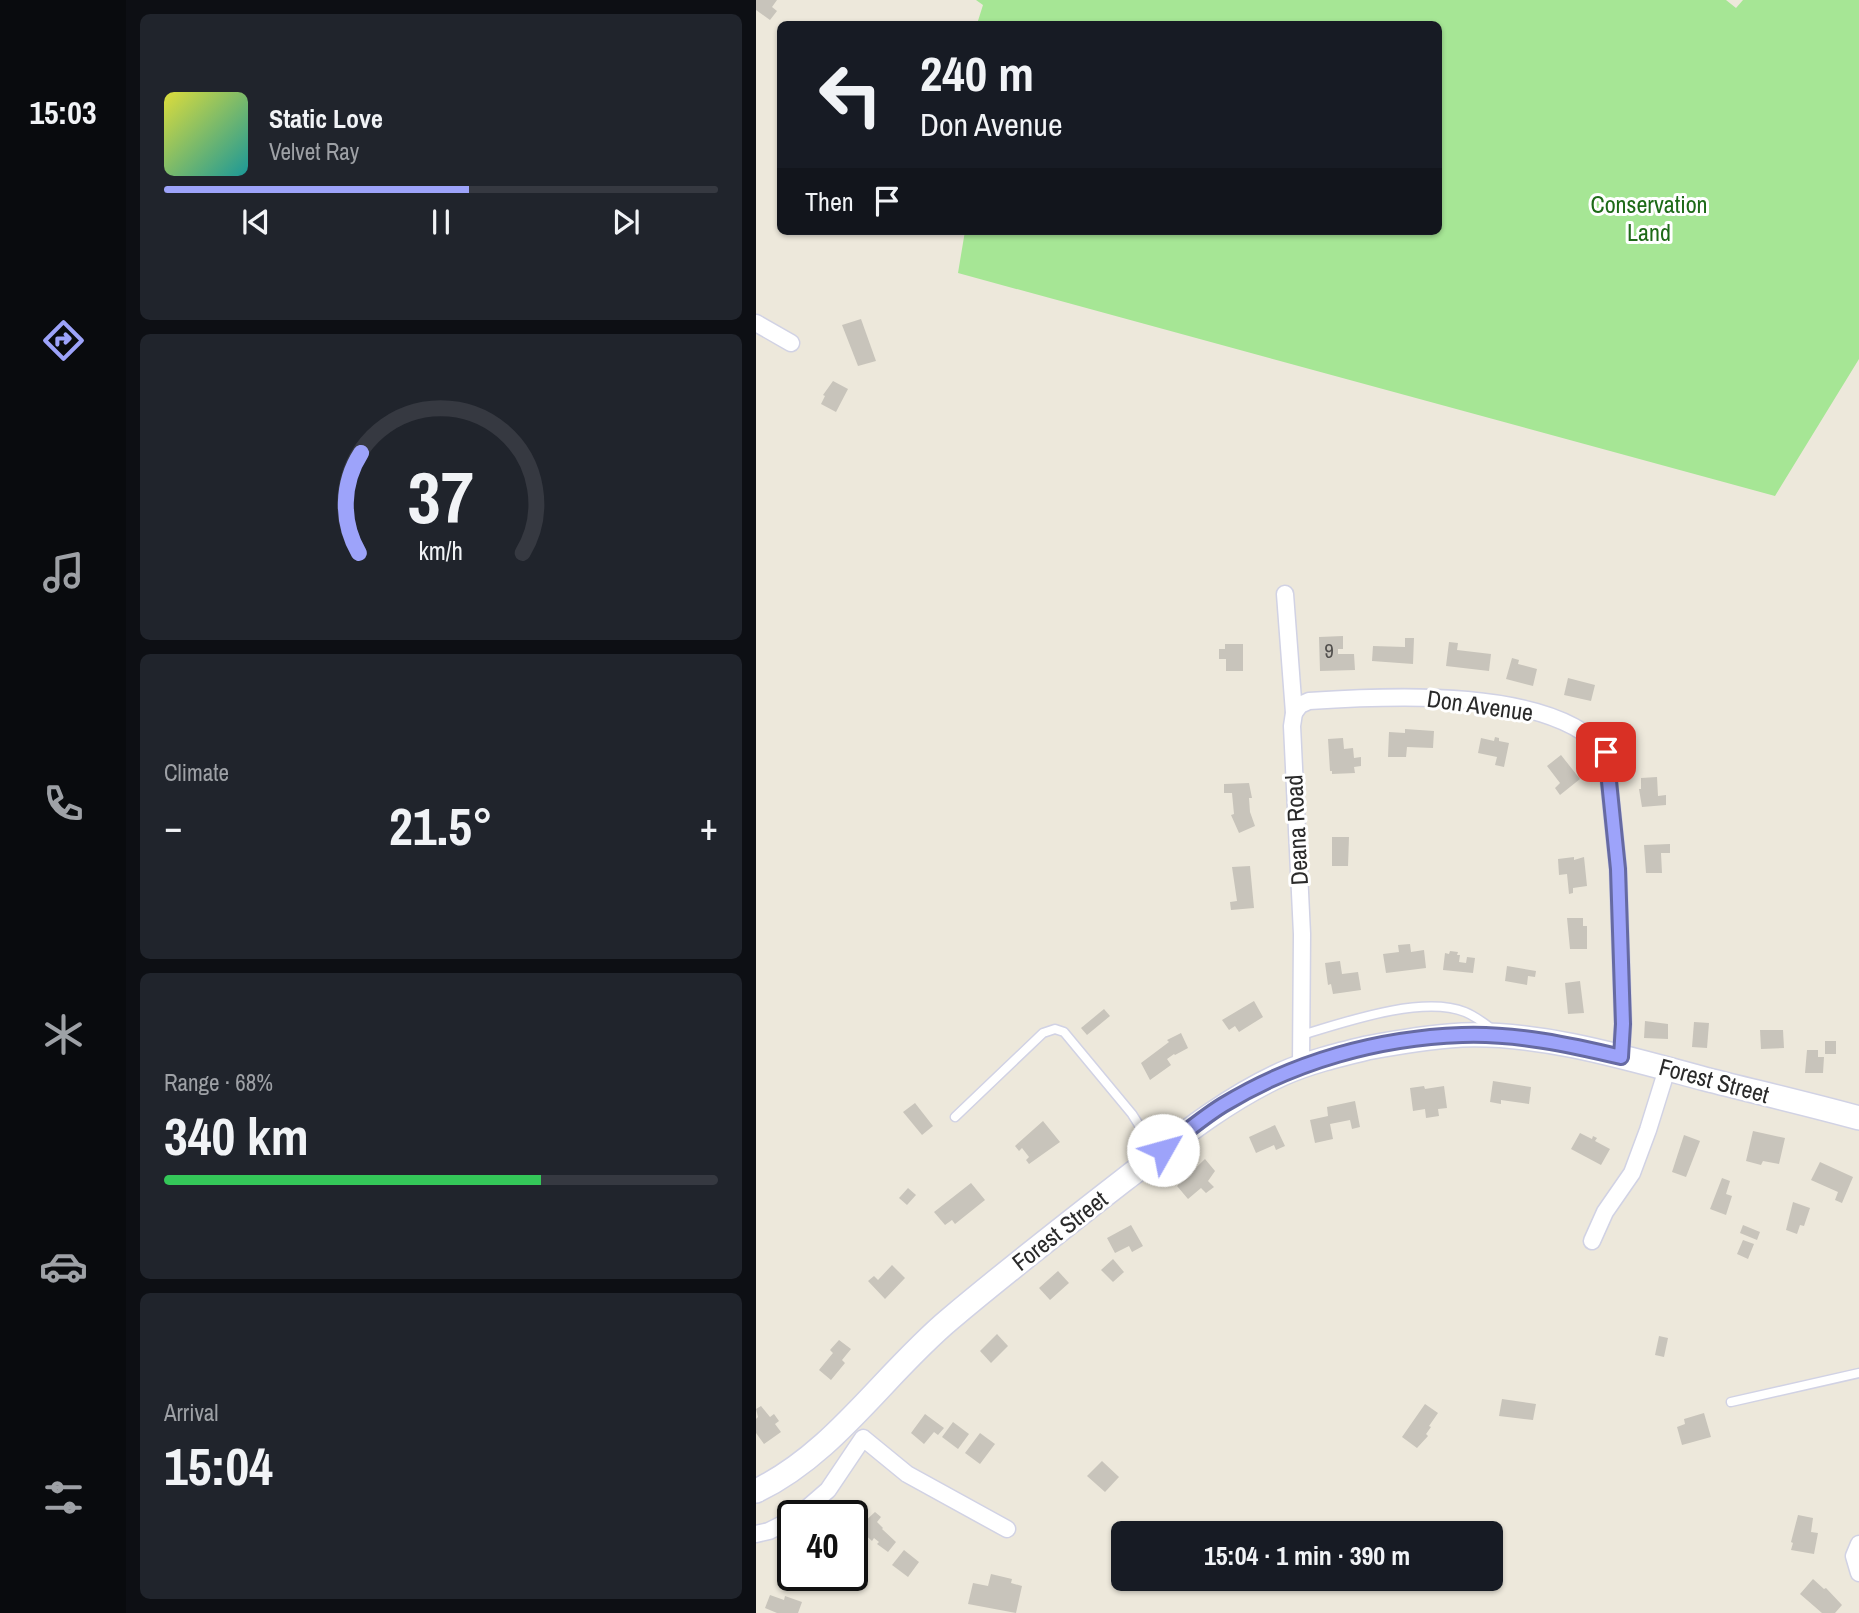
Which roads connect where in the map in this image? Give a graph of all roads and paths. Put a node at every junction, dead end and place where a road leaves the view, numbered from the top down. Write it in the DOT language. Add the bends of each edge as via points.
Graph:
graph roads {
  1 [pos="756,323"];
  2 [pos="791,343"];
  3 [pos="1285,594"];
  4 [pos="1294,713"];
  5 [pos="1302,1035"];
  6 [pos="1503,1037"];
  7 [pos="1621,1057"];
  8 [pos="1301,1066"];
  9 [pos="1667,1069"];
  10 [pos="955,1117"];
  11 [pos="1859,1118"];
  12 [pos="1157,1154"];
  13 [pos="1592,1241"];
  14 [pos="1859,1373"];
  15 [pos="1731,1402"];
  16 [pos="844,1424"];
  17 [pos="863,1438"];
  18 [pos="756,1491"];
  19 [pos="816,1500"];
  20 [pos="777,1527"];
  21 [pos="1007,1529"];
  22 [pos="756,1534"];
  23 [pos="1859,1544"];
  24 [pos="1859,1573"];
  1 -- 2 [label="street"];
  3 -- 4 [label="street, Deana Road"];
  4 -- 5 [label="street, Deana Road"];
  4 -- 7 [label="street, Don Avenue" via="1309,701 1466,699 1521,708 1595,738 1606,752 1618,869"];
  5 -- 6 [label="lane" via="1429,1006 1465,1012"];
  5 -- 8 [label="street, Deana Road"];
  6 -- 7 [label="street, Forest Street"];
  6 -- 8 [label="street, Forest Street" via="1465,1035 1394,1043"];
  7 -- 9 [label="street, Forest Street"];
  8 -- 12 [label="street, Forest Street" via="1223,1105"];
  9 -- 11 [label="street, Forest Street"];
  9 -- 13 [label="street" via="1632,1173"];
  10 -- 12 [label="lane" via="1043,1033 1055,1030 1064,1032 1100,1074"];
  12 -- 16 [label="street, Forest Street" via="929,1336"];
  14 -- 15 [label="lane"];
  16 -- 17 [label="street"];
  16 -- 18 [label="street, Forest Street" via="795,1467"];
  17 -- 19 [label="street"];
  17 -- 21 [label="street" via="907,1474"];
  20 -- 22 [label="street"];
  23 -- 24 [label="street" via="1854,1556"];
}
